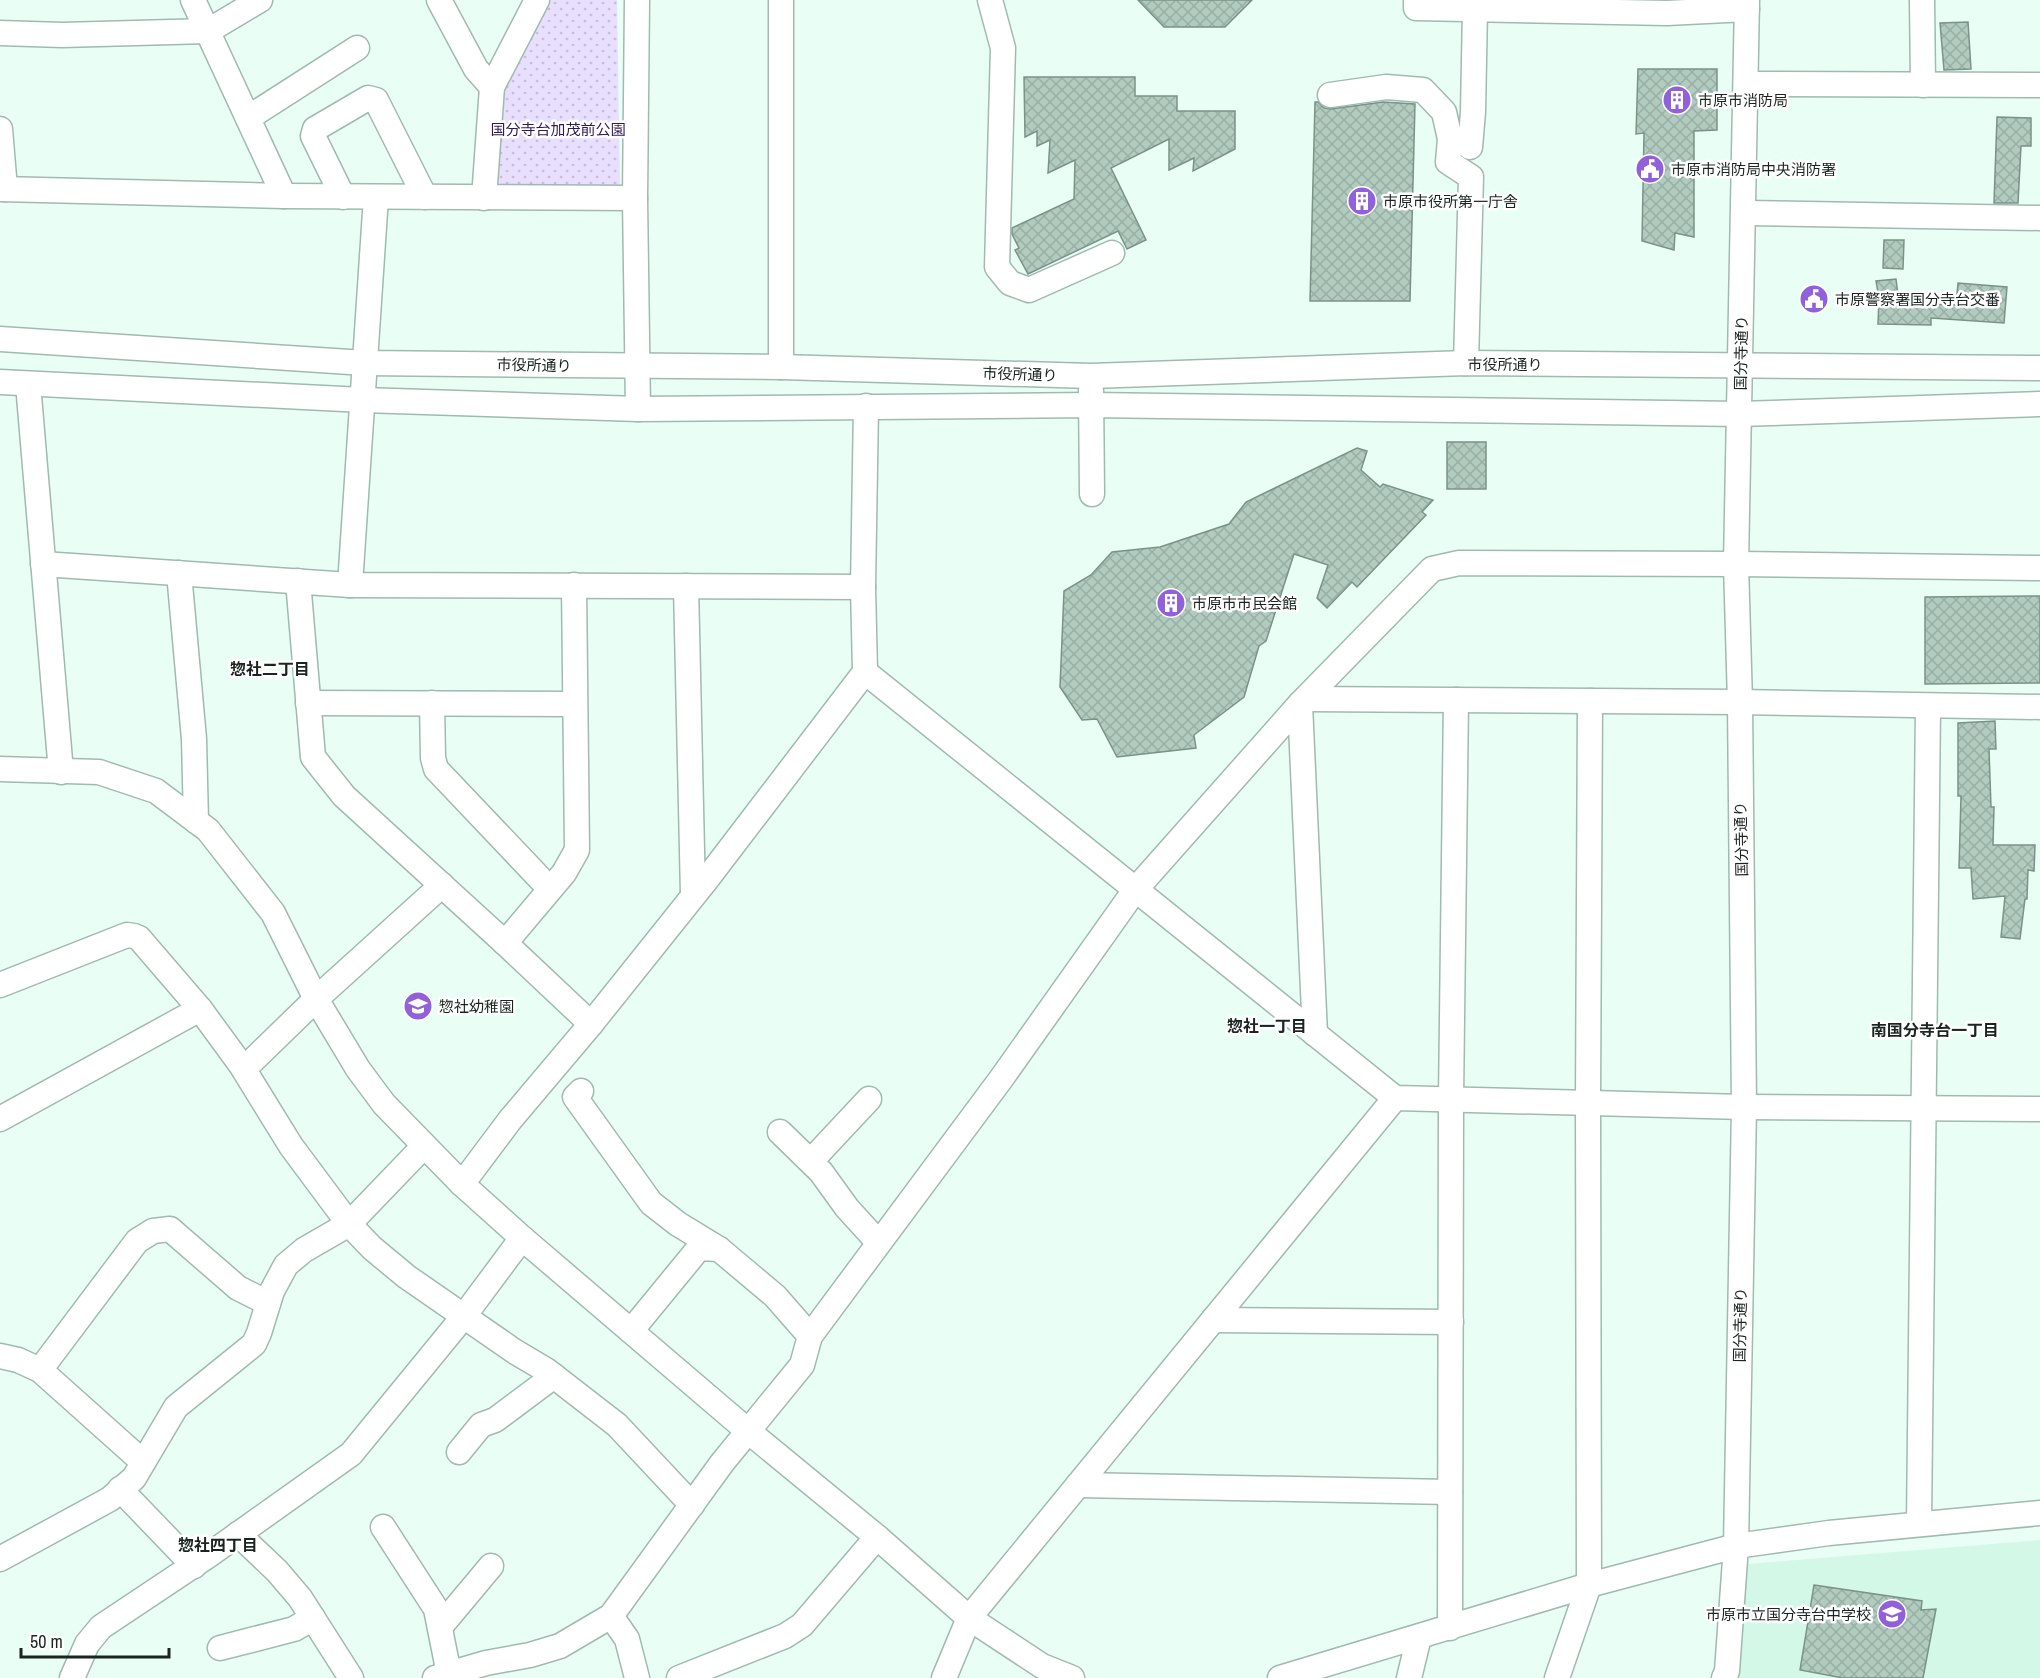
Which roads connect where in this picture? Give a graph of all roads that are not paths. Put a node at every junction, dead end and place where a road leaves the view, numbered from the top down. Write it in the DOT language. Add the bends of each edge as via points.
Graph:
graph roads {
  1 [pos="193,0"];
  2 [pos="260,0"];
  3 [pos="439,0"];
  4 [pos="537,0"];
  5 [pos="637,0"];
  6 [pos="781,0"];
  7 [pos="990,0"];
  8 [pos="1416,0"];
  9 [pos="1922,0"];
  10 [pos="1747,5"];
  11 [pos="1475,9"];
  12 [pos="207,31"];
  13 [pos="0,33"];
  14 [pos="357,48"];
  15 [pos="1746,84"];
  16 [pos="1923,85"];
  17 [pos="2040,85"];
  18 [pos="492,87"];
  19 [pos="1330,95"];
  20 [pos="248,118"];
  21 [pos="0,129"];
  22 [pos="1470,147"];
  23 [pos="3,189"];
  24 [pos="284,196"];
  25 [pos="344,197"];
  26 [pos="375,197"];
  27 [pos="424,197"];
  28 [pos="484,198"];
  29 [pos="635,198"];
  30 [pos="1744,213"];
  31 [pos="2040,218"];
  32 [pos="1112,253"];
  33 [pos="0,339"];
  34 [pos="365,363"];
  35 [pos="1466,363"];
  36 [pos="1741,365"];
  37 [pos="637,366"];
  38 [pos="781,367"];
  39 [pos="2040,369"];
  40 [pos="1091,376"];
  41 [pos="0,382"];
  42 [pos="28,384"];
  43 [pos="363,400"];
  44 [pos="2040,404"];
  45 [pos="1091,405"];
  46 [pos="866,406"];
  47 [pos="638,409"];
  48 [pos="1740,414"];
  49 [pos="1092,494"];
  50 [pos="43,564"];
  51 [pos="1736,564"];
  52 [pos="2040,568"];
  53 [pos="179,573"];
  54 [pos="298,581"];
  55 [pos="351,585"];
  56 [pos="574,585"];
  57 [pos="686,586"];
  58 [pos="863,586"];
  59 [pos="865,672"];
  60 [pos="1456,700"];
  61 [pos="1303,701"];
  62 [pos="1590,701"];
  63 [pos="1740,702"];
  64 [pos="308,703"];
  65 [pos="432,703"];
  66 [pos="574,704"];
  67 [pos="1928,707"];
  68 [pos="2040,707"];
  69 [pos="0,769"];
  70 [pos="61,772"];
  71 [pos="196,821"];
  72 [pos="442,885"];
  73 [pos="550,889"];
  74 [pos="1135,890"];
  75 [pos="693,895"];
  76 [pos="505,943"];
  77 [pos="0,985"];
  78 [pos="316,999"];
  79 [pos="200,1009"];
  80 [pos="591,1024"];
  81 [pos="1315,1034"];
  82 [pos="244,1069"];
  83 [pos="580,1091"];
  84 [pos="1395,1098"];
  85 [pos="869,1099"];
  86 [pos="1451,1099"];
  87 [pos="1588,1103"];
  88 [pos="1744,1107"];
  89 [pos="1923,1108"];
  90 [pos="2040,1109"];
  91 [pos="0,1119"];
  92 [pos="780,1132"];
  93 [pos="424,1146"];
  94 [pos="811,1161"];
  95 [pos="462,1184"];
  96 [pos="349,1224"];
  97 [pos="522,1238"];
  98 [pos="878,1242"];
  99 [pos="718,1249"];
  100 [pos="268,1303"];
  101 [pos="464,1316"];
  102 [pos="1213,1320"];
  103 [pos="1450,1322"];
  104 [pos="631,1331"];
  105 [pos="810,1336"];
  106 [pos="0,1356"];
  107 [pos="40,1370"];
  108 [pos="554,1376"];
  109 [pos="748,1431"];
  110 [pos="459,1452"];
  111 [pos="143,1462"];
  112 [pos="1078,1485"];
  113 [pos="120,1489"];
  114 [pos="1450,1492"];
  115 [pos="692,1505"];
  116 [pos="2040,1513"];
  117 [pos="1919,1524"];
  118 [pos="383,1527"];
  119 [pos="238,1534"];
  120 [pos="877,1537"];
  121 [pos="1736,1546"];
  122 [pos="0,1559"];
  123 [pos="194,1566"];
  124 [pos="491,1566"];
  125 [pos="1589,1585"];
  126 [pos="611,1616"];
  127 [pos="313,1618"];
  128 [pos="969,1618"];
  129 [pos="440,1627"];
  130 [pos="1450,1628"];
  131 [pos="1419,1637"];
  132 [pos="220,1648"];
  133 [pos="442,1676"];
  134 [pos="72,1678"];
  135 [pos="351,1678"];
  136 [pos="637,1678"];
  137 [pos="679,1678"];
  138 [pos="944,1678"];
  139 [pos="1072,1678"];
  140 [pos="1280,1678"];
  141 [pos="1409,1678"];
  142 [pos="1557,1678"];
  143 [pos="1724,1678"];
  1 -- 12 [label="street"];
  2 -- 12 [label="street"];
  3 -- 18 [label="street" via="476,69"];
  4 -- 18 [label="street"];
  5 -- 29 [label="street"];
  6 -- 38 [label="street"];
  7 -- 32 [label="street" via="1003,48 997,267 1010,283 1029,290"];
  8 -- 11 [label="street" via="1416,8"];
  9 -- 16 [label="street"];
  10 -- 11 [label="street" via="1667,13"];
  10 -- 15 [label="street, 国分寺通り"];
  11 -- 22 [label="street"];
  12 -- 13 [label="street"];
  12 -- 20 [label="street"];
  14 -- 20 [label="street"];
  15 -- 16 [label="street"];
  15 -- 30 [label="street, 国分寺通り"];
  16 -- 17 [label="street"];
  18 -- 28 [label="street"];
  19 -- 35 [label="street" via="1386,87 1423,90 1444,112 1450,139 1448,162 1471,177"];
  20 -- 24 [label="street"];
  21 -- 23 [label="street"];
  23 -- 24 [label="street"];
  24 -- 25 [label="street"];
  25 -- 26 [label="street"];
  25 -- 27 [label="street" via="313,136 315,129 368,98 376,100"];
  26 -- 27 [label="street"];
  26 -- 34 [label="street"];
  27 -- 28 [label="street"];
  28 -- 29 [label="street"];
  29 -- 37 [label="street"];
  30 -- 31 [label="street"];
  30 -- 36 [label="street, 国分寺通り"];
  33 -- 34 [label="street, 市役所通り"];
  34 -- 37 [label="street, 市役所通り"];
  34 -- 43 [label="street"];
  35 -- 36 [label="street, 市役所通り"];
  35 -- 40 [label="street, 市役所通り"];
  36 -- 39 [label="street, 市役所通り"];
  36 -- 48 [label="street, 国分寺通り"];
  37 -- 38 [label="street, 市役所通り"];
  37 -- 47 [label="street"];
  38 -- 40 [label="street, 市役所通り"];
  40 -- 45 [label="street"];
  41 -- 42 [label="street, 市役所通り"];
  42 -- 43 [label="street, 市役所通り"];
  42 -- 50 [label="street"];
  43 -- 47 [label="street, 市役所通り"];
  43 -- 55 [label="street"];
  44 -- 48 [label="street, 市役所通り"];
  45 -- 46 [label="street, 市役所通り"];
  45 -- 48 [label="street, 市役所通り"];
  45 -- 49 [label="street"];
  46 -- 47 [label="street, 市役所通り"];
  46 -- 58 [label="street"];
  48 -- 51 [label="street, 国分寺通り"];
  50 -- 53 [label="street"];
  50 -- 70 [label="street"];
  51 -- 52 [label="street"];
  51 -- 61 [label="street" via="1460,563 1432,569"];
  51 -- 63 [label="street, 国分寺通り"];
  53 -- 54 [label="street"];
  53 -- 71 [label="street" via="194,739"];
  54 -- 55 [label="street"];
  54 -- 64 [label="street"];
  55 -- 56 [label="street"];
  56 -- 57 [label="street"];
  56 -- 66 [label="street"];
  57 -- 58 [label="street"];
  57 -- 75 [label="street"];
  58 -- 59 [label="street"];
  59 -- 74 [label="street"];
  59 -- 75 [label="street"];
  60 -- 61 [label="street"];
  60 -- 62 [label="street"];
  60 -- 86 [label="street"];
  61 -- 74 [label="street"];
  61 -- 81 [label="street"];
  62 -- 63 [label="street"];
  62 -- 87 [label="street"];
  63 -- 67 [label="street"];
  63 -- 88 [label="street, 国分寺通り"];
  64 -- 65 [label="street"];
  64 -- 72 [label="street" via="313,757 344,796"];
  65 -- 66 [label="street"];
  65 -- 73 [label="street" via="436,769"];
  66 -- 73 [label="street" via="577,850"];
  67 -- 68 [label="street"];
  67 -- 89 [label="street"];
  69 -- 70 [label="street"];
  70 -- 71 [label="street" via="99,772 156,791"];
  71 -- 78 [label="street" via="208,830 273,913"];
  72 -- 76 [label="street"];
  72 -- 78 [label="street"];
  73 -- 76 [label="street"];
  74 -- 81 [label="street"];
  74 -- 98 [label="street" via="1001,1079"];
  75 -- 80 [label="street"];
  76 -- 80 [label="street"];
  77 -- 79 [label="street" via="128,935 134,936"];
  78 -- 82 [label="street"];
  78 -- 93 [label="street" via="358,1069 384,1104"];
  79 -- 82 [label="street"];
  79 -- 91 [label="street"];
  80 -- 95 [label="street" via="558,1060"];
  81 -- 84 [label="street"];
  82 -- 96 [label="street" via="291,1146"];
  83 -- 99 [label="street" via="575,1096 651,1203"];
  84 -- 86 [label="street"];
  84 -- 102 [label="street"];
  85 -- 94 [label="street"];
  86 -- 87 [label="street"];
  86 -- 103 [label="street"];
  87 -- 88 [label="street"];
  87 -- 125 [label="street"];
  88 -- 89 [label="street"];
  88 -- 121 [label="street, 国分寺通り"];
  89 -- 90 [label="street"];
  89 -- 117 [label="street"];
  92 -- 94 [label="street"];
  93 -- 95 [label="street"];
  93 -- 96 [label="street"];
  94 -- 98 [label="street"];
  95 -- 97 [label="street"];
  96 -- 100 [label="street" via="286,1265"];
  96 -- 101 [label="street" via="407,1277"];
  97 -- 101 [label="street"];
  97 -- 104 [label="street"];
  98 -- 105 [label="street"];
  99 -- 104 [label="street" via="699,1248"];
  99 -- 105 [label="street" via="775,1296"];
  100 -- 107 [label="street" via="238,1288 170,1228 153,1231 137,1241"];
  100 -- 111 [label="street" via="254,1344 176,1407"];
  101 -- 108 [label="street"];
  101 -- 119 [label="street" via="351,1454"];
  102 -- 103 [label="street"];
  102 -- 112 [label="street"];
  103 -- 114 [label="street"];
  104 -- 109 [label="street"];
  105 -- 109 [label="street" via="802,1365"];
  106 -- 107 [label="street"];
  107 -- 111 [label="street"];
  108 -- 110 [label="street" via="495,1420 481,1425"];
  108 -- 115 [label="street" via="617,1425"];
  109 -- 115 [label="street"];
  109 -- 120 [label="street"];
  111 -- 113 [label="street" via="134,1478"];
  112 -- 114 [label="street"];
  112 -- 128 [label="street"];
  113 -- 122 [label="street" via="110,1499"];
  113 -- 123 [label="street"];
  114 -- 130 [label="street"];
  115 -- 126 [label="street"];
  116 -- 117 [label="street"];
  117 -- 121 [label="street"];
  118 -- 129 [label="street" via="436,1609"];
  119 -- 123 [label="street"];
  119 -- 127 [label="street" via="277,1571"];
  120 -- 128 [label="street"];
  120 -- 137 [label="street" via="802,1625 785,1636"];
  121 -- 125 [label="street"];
  121 -- 143 [label="street, 国分寺通り"];
  123 -- 134 [label="street" via="101,1628 87,1644"];
  124 -- 129 [label="street"];
  125 -- 130 [label="street"];
  125 -- 142 [label="street"];
  126 -- 133 [label="street" via="560,1646"];
  126 -- 136 [label="street" via="627,1639"];
  127 -- 132 [label="street" via="294,1629"];
  127 -- 135 [label="street"];
  128 -- 138 [label="street"];
  128 -- 139 [label="street" via="1042,1666"];
  129 -- 133 [label="street"];
  130 -- 131 [label="street"];
  131 -- 140 [label="street"];
  131 -- 141 [label="street"];
}
